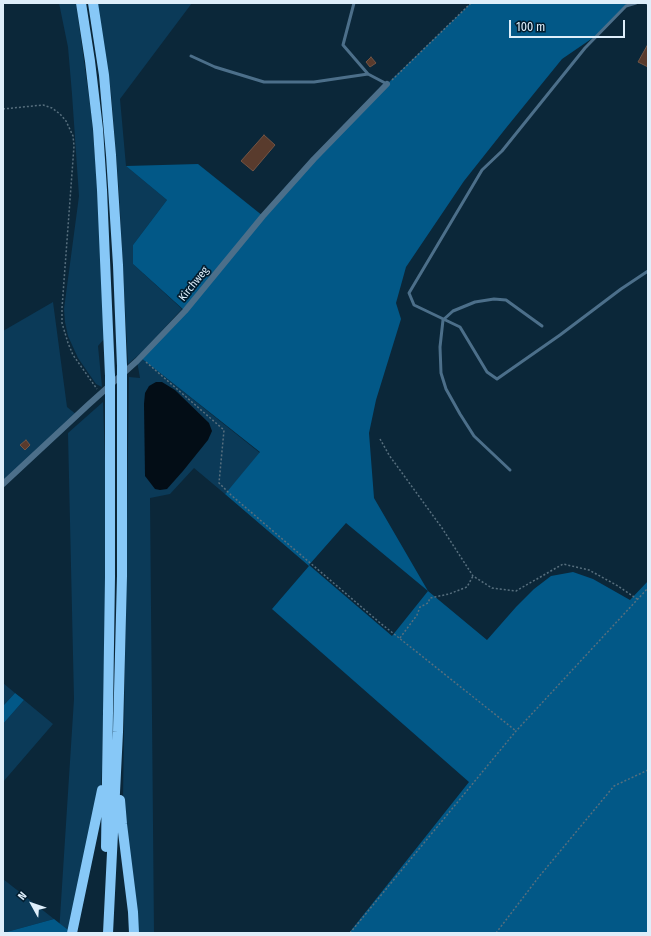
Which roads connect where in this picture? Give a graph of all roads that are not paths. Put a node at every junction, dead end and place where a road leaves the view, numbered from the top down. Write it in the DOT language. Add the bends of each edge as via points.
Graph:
graph roads {
  1 [pos="81,3"];
  2 [pos="92,3"];
  3 [pos="354,3"];
  4 [pos="636,3"];
  5 [pos="192,56"];
  6 [pos="368,74"];
  7 [pos="388,84"];
  8 [pos="648,271"];
  9 [pos="443,320"];
  10 [pos="542,326"];
  11 [pos="105,395"];
  12 [pos="510,470"];
  13 [pos="3,484"];
  14 [pos="118,732"];
  15 [pos="107,767"];
  16 [pos="72,933"];
  17 [pos="105,933"];
  18 [pos="108,933"];
  19 [pos="134,933"];
  1 -- 11 [label="highway, bridge" via="98,129 102,190 110,376"];
  2 -- 14 [label="highway, bridge" via="104,75 111,148 122,366 122,576"];
  3 -- 6 [label="lane" via="343,45"];
  4 -- 9 [label="lane" via="626,6 586,48 502,151 482,170 409,293 414,305"];
  5 -- 6 [label="lane" via="215,67 264,82 314,82"];
  6 -- 7 [label="lane"];
  7 -- 11 [label="street, Kirchweg" via="314,159 263,216 185,311"];
  8 -- 9 [label="lane" via="497,379 486,372 460,327"];
  9 -- 10 [label="lane" via="454,310 475,302 494,299 506,300"];
  9 -- 12 [label="lane" via="441,373 446,389 474,436"];
  11 -- 13 [label="street, Kirchweg"];
  11 -- 15 [label="highway" via="110,577"];
  14 -- 18 [label="highway"];
  14 -- 19 [label="highway" via="122,824"];
  15 -- 16 [label="highway"];
  15 -- 17 [label="highway"];
}
